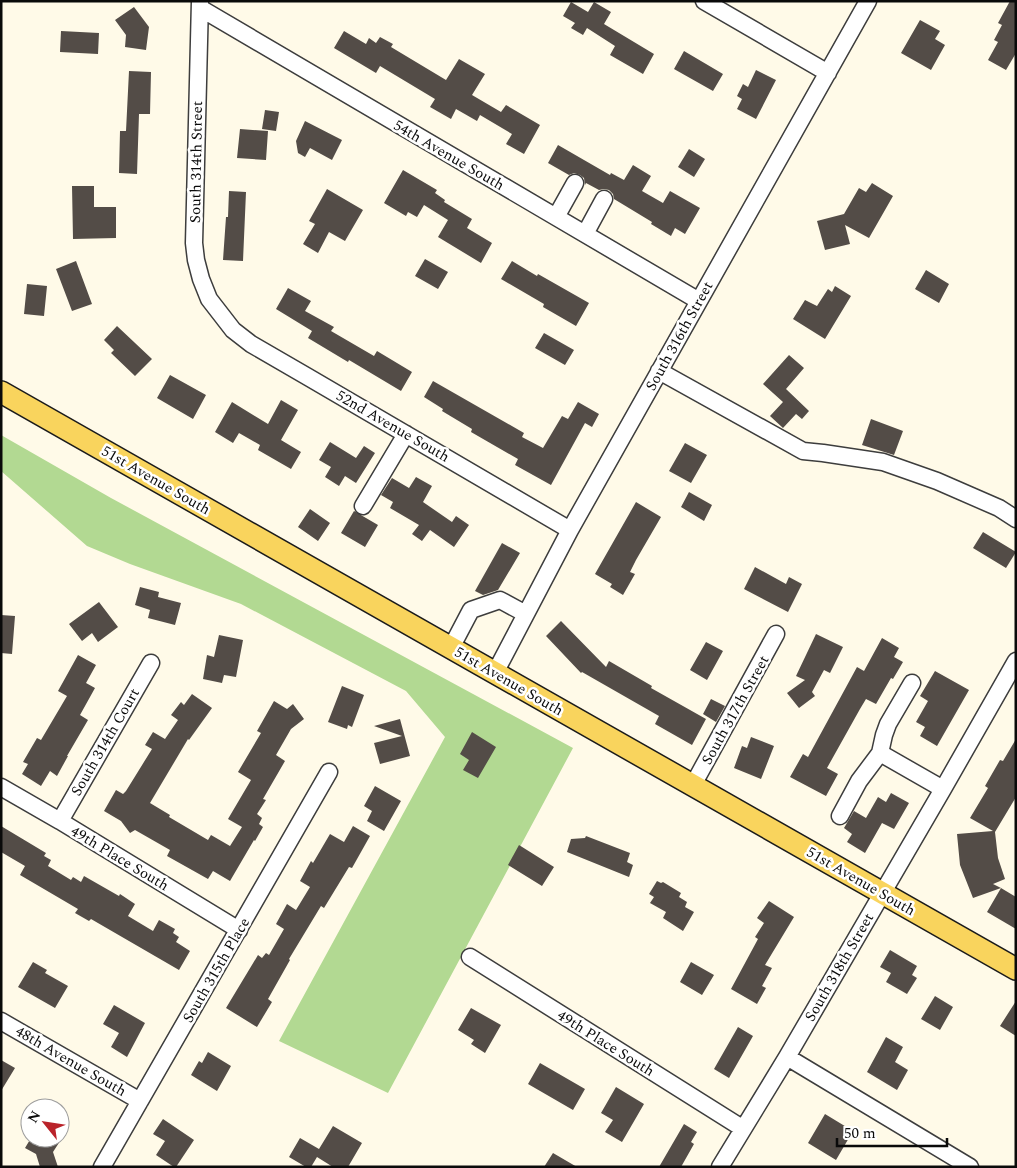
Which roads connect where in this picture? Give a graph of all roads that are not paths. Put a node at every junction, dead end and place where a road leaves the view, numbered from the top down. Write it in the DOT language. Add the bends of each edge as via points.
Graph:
graph roads {
  1 [pos="704,1"];
  2 [pos="868,1"];
  3 [pos="200,5"];
  4 [pos="828,73"];
  5 [pos="575,183"];
  6 [pos="604,199"];
  7 [pos="556,217"];
  8 [pos="584,234"];
  9 [pos="698,301"];
  10 [pos="222,316"];
  11 [pos="659,371"];
  12 [pos="1,392"];
  13 [pos="406,434"];
  14 [pos="363,506"];
  15 [pos="1016,519"];
  16 [pos="570,530"];
  17 [pos="526,614"];
  18 [pos="776,634"];
  19 [pos="451,648"];
  20 [pos="1016,662"];
  21 [pos="151,663"];
  22 [pos="495,673"];
  23 [pos="912,683"];
  24 [pos="880,753"];
  25 [pos="329,772"];
  26 [pos="694,785"];
  27 [pos="1,787"];
  28 [pos="944,789"];
  29 [pos="840,816"];
  30 [pos="60,821"];
  31 [pos="882,893"];
  32 [pos="239,930"];
  33 [pos="470,957"];
  34 [pos="1016,969"];
  35 [pos="1,1021"];
  36 [pos="787,1057"];
  37 [pos="140,1101"];
  38 [pos="742,1128"];
  39 [pos="102,1167"];
  40 [pos="720,1167"];
  41 [pos="970,1167"];
  1 -- 4 [label="street"];
  2 -- 4 [label="street, South 316th Street"];
  3 -- 7 [label="street, 54th Avenue South"];
  3 -- 10 [label="street, South 314th Street" via="194,243 204,288"];
  4 -- 9 [label="street, South 316th Street"];
  5 -- 7 [label="street"];
  6 -- 8 [label="street"];
  7 -- 8 [label="street, 54th Avenue South"];
  8 -- 9 [label="street, 54th Avenue South"];
  9 -- 11 [label="street, South 316th Street"];
  10 -- 13 [label="street, 52nd Avenue South" via="251,344"];
  11 -- 15 [label="street" via="804,451 883,462 937,481 999,508"];
  11 -- 16 [label="street, South 316th Street"];
  12 -- 19 [label="main road, 51st Avenue South"];
  13 -- 14 [label="street"];
  13 -- 16 [label="street, 52nd Avenue South"];
  16 -- 17 [label="street, South 316th Street"];
  17 -- 19 [label="street" via="500,600 471,610"];
  17 -- 22 [label="street, South 316th Street"];
  18 -- 26 [label="street, South 317th Street"];
  19 -- 22 [label="main road, 51st Avenue South"];
  20 -- 28 [label="street, South 318th Street"];
  21 -- 30 [label="street, South 314th Court"];
  22 -- 26 [label="main road, 51st Avenue South"];
  23 -- 24 [label="street" via="888,724"];
  24 -- 28 [label="street"];
  24 -- 29 [label="street" via="859,780"];
  25 -- 32 [label="street, South 315th Place"];
  26 -- 31 [label="main road, 51st Avenue South"];
  27 -- 30 [label="street, 49th Place South"];
  28 -- 31 [label="street, South 318th Street"];
  30 -- 32 [label="street, 49th Place South"];
  31 -- 34 [label="main road, 51st Avenue South"];
  31 -- 36 [label="street, South 318th Street"];
  32 -- 37 [label="street, South 315th Place"];
  33 -- 38 [label="street, 49th Place South"];
  35 -- 37 [label="street, 48th Avenue South"];
  36 -- 38 [label="street, South 318th Street"];
  36 -- 41 [label="street"];
  37 -- 39 [label="street, South 315th Place"];
  38 -- 40 [label="street, South 318th Street"];
}
